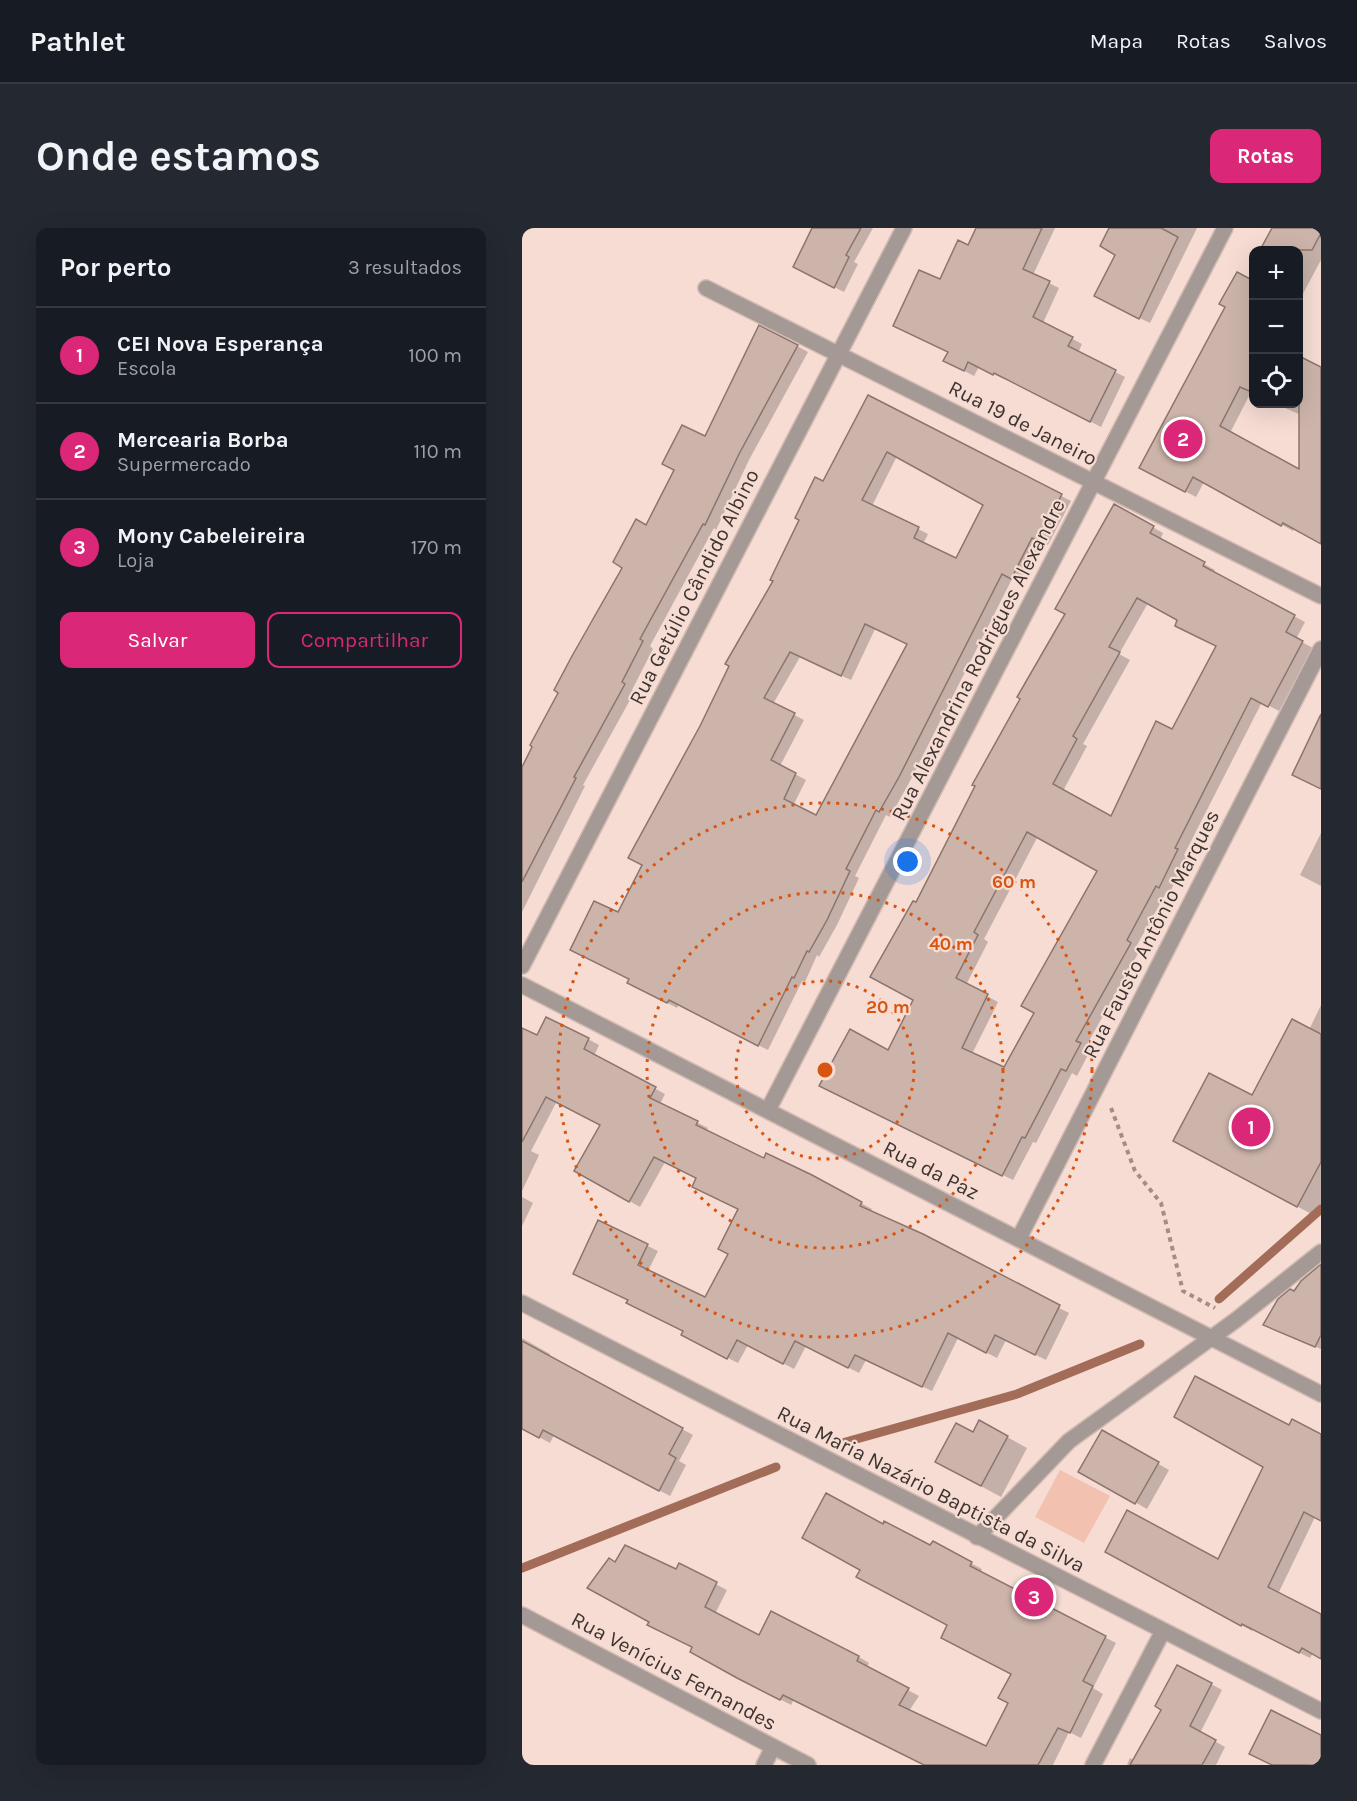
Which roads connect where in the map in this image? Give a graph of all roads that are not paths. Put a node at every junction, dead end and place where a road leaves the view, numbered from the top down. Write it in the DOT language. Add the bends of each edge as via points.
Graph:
graph roads {
  1 [pos="904,228"];
  2 [pos="1225,228"];
  3 [pos="706,288"];
  4 [pos="838,354"];
  5 [pos="1094,482"];
  6 [pos="1321,596"];
  7 [pos="1321,650"];
  8 [pos="522,966"];
  9 [pos="522,985"];
  10 [pos="768,1110"];
  11 [pos="1019,1238"];
  12 [pos="1321,1252"];
  13 [pos="522,1303"];
  14 [pos="1212,1338"];
  15 [pos="1321,1394"];
  16 [pos="977,1537"];
  17 [pos="522,1615"];
  18 [pos="1163,1631"];
  19 [pos="1321,1711"];
  20 [pos="773,1747"];
  21 [pos="764,1765"];
  22 [pos="808,1765"];
  23 [pos="1093,1765"];
  1 -- 4 [label="street, Rua Getúlio Cândido Albino"];
  2 -- 5 [label="street, Rua Alexandrina Rodrigues Alexandre"];
  3 -- 4 [label="street, Rua 19 de Janeiro"];
  4 -- 5 [label="street, Rua 19 de Janeiro"];
  4 -- 8 [label="street, Rua Getúlio Cândido Albino"];
  5 -- 6 [label="street, Rua 19 de Janeiro"];
  5 -- 10 [label="street, Rua Alexandrina Rodrigues Alexandre"];
  7 -- 11 [label="street, Rua Fausto Antônio Marques"];
  9 -- 10 [label="street, Rua da Paz"];
  10 -- 11 [label="street, Rua da Paz"];
  11 -- 14 [label="street, Rua da Paz"];
  12 -- 14 [label="street"];
  13 -- 16 [label="street, Rua Maria Nazário Baptista da Silva"];
  14 -- 15 [label="street, Rua da Paz"];
  14 -- 16 [label="street" via="1069,1441"];
  16 -- 18 [label="street, Rua Maria Nazário Baptista da Silva"];
  17 -- 20 [label="street, Rua Venícius Fernandes"];
  18 -- 19 [label="street, Rua Maria Nazário Baptista da Silva"];
  18 -- 23 [label="street"];
  20 -- 21 [label="street"];
  20 -- 22 [label="street, Rua Venícius Fernandes"];
}
